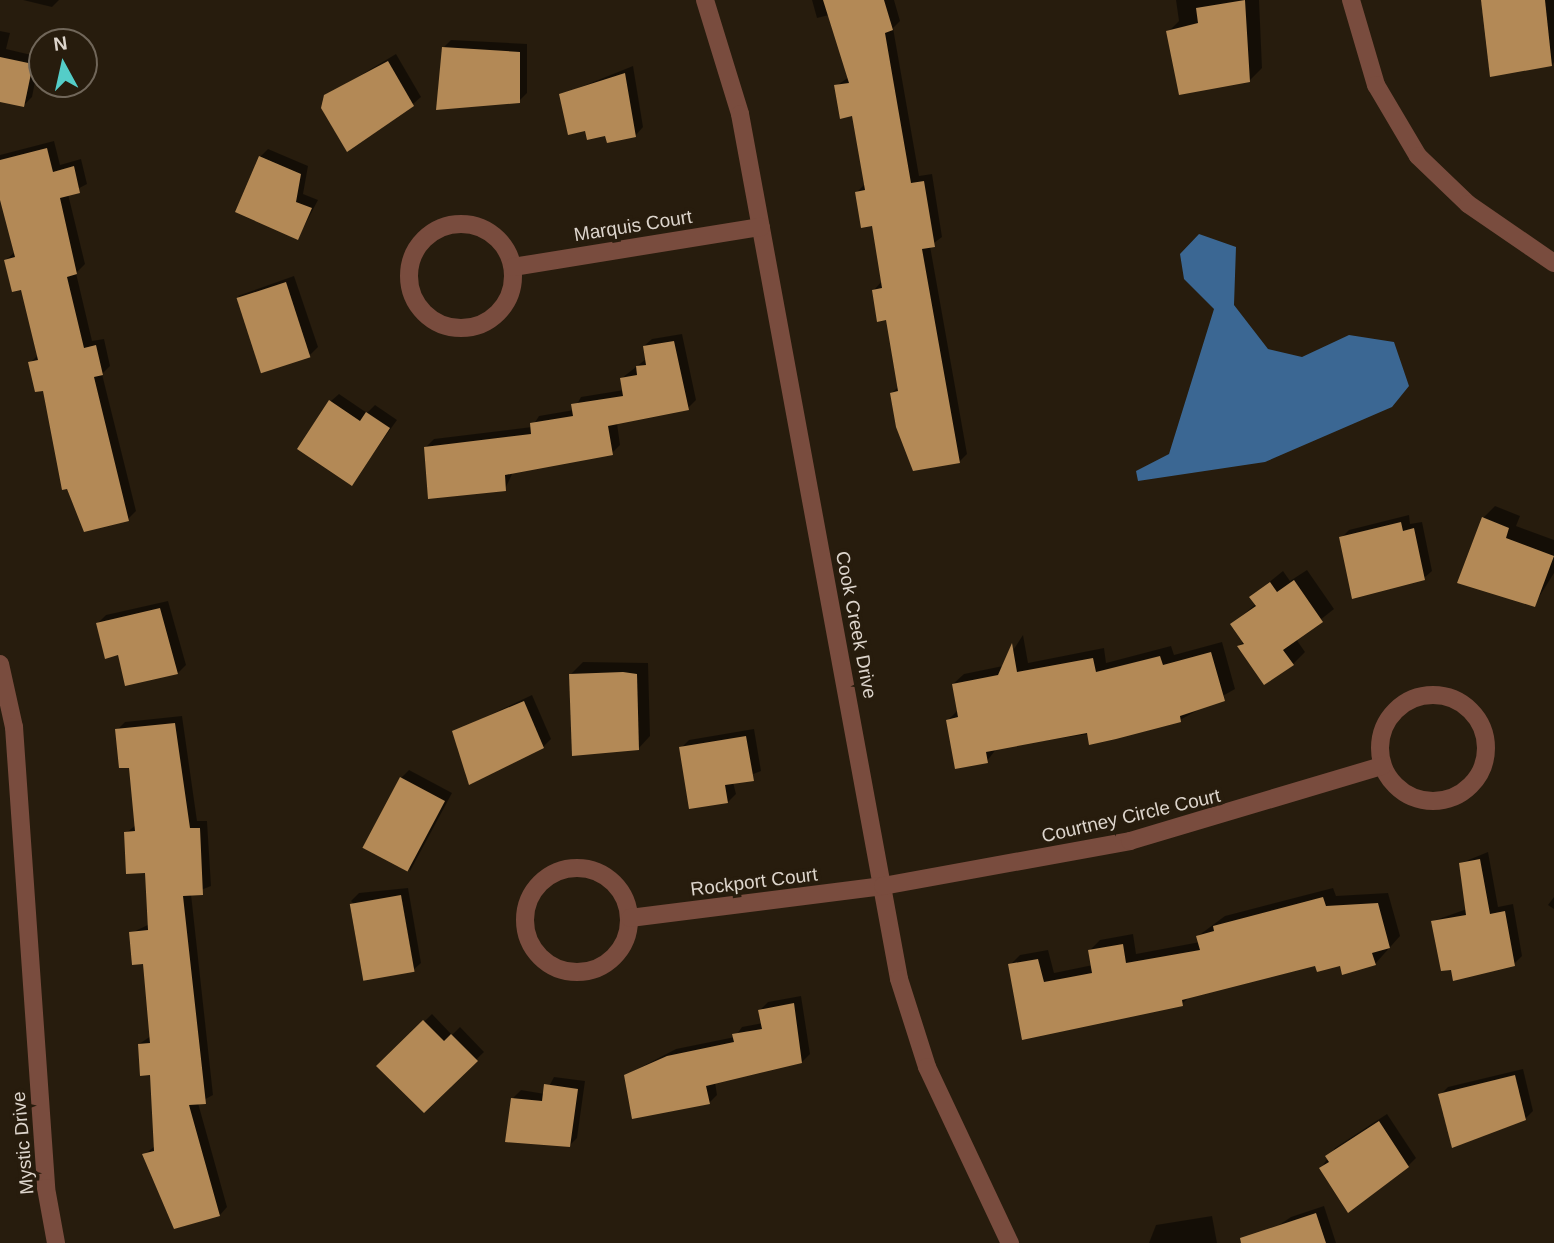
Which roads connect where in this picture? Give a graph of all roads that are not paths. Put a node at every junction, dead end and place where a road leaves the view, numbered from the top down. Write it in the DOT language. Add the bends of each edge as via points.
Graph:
graph roads {
  1 [pos="705,0"];
  2 [pos="1351,0"];
  3 [pos="761,227"];
  4 [pos="1554,263"];
  5 [pos="513,267"];
  6 [pos="0,664"];
  7 [pos="1382,766"];
  8 [pos="883,886"];
  9 [pos="630,918"];
  10 [pos="55,1243"];
  11 [pos="1010,1243"];
  1 -- 3 [label="street, Cook Creek Drive" via="740,114"];
  2 -- 4 [label="street" via="1376,85 1418,156 1468,204"];
  3 -- 5 [label="street, Marquis Court"];
  3 -- 8 [label="street, Cook Creek Drive"];
  5 -- 5 [label="street" via="497,238 483,229 451,224 417,247 410,287 416,304 444,326 480,325 506,301"];
  6 -- 10 [label="street, Mystic Drive" via="14,727 46,1188"];
  7 -- 7 [label="street" via="1406,794 1424,801 1460,794 1484,766 1484,730 1476,715 1449,696 1415,697 1385,725"];
  7 -- 8 [label="street, Courtney Circle Court" via="1130,841"];
  8 -- 9 [label="street, Rockport Court"];
  8 -- 11 [label="street, Cook Creek Drive" via="898,979 927,1067"];
  9 -- 9 [label="street" via="618,886 589,868 571,867 540,882 525,913 531,946 550,964 574,972 608,963 628,935"];
}
